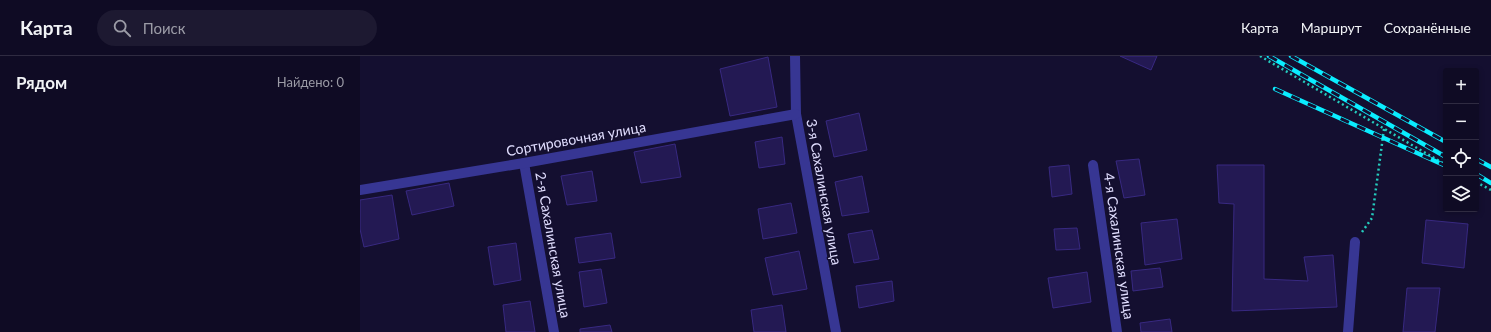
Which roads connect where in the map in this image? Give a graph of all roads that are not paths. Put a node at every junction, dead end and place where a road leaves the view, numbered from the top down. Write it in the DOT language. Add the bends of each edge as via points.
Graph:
graph roads {
  1 [pos="795,56"];
  2 [pos="796,114"];
  3 [pos="524,163"];
  4 [pos="1093,165"];
  5 [pos="360,190"];
  6 [pos="1355,242"];
  7 [pos="554,332"];
  8 [pos="836,332"];
  9 [pos="1117,332"];
  10 [pos="1348,332"];
  1 -- 2 [label="street, 3-я Сахалинская улица"];
  2 -- 3 [label="street, Сортировочная улица"];
  2 -- 8 [label="street, 3-я Сахалинская улица"];
  3 -- 5 [label="street, Сортировочная улица"];
  3 -- 7 [label="street, 2-я Сахалинская улица"];
  4 -- 9 [label="street, 4-я Сахалинская улица"];
  6 -- 10 [label="street"];
}
